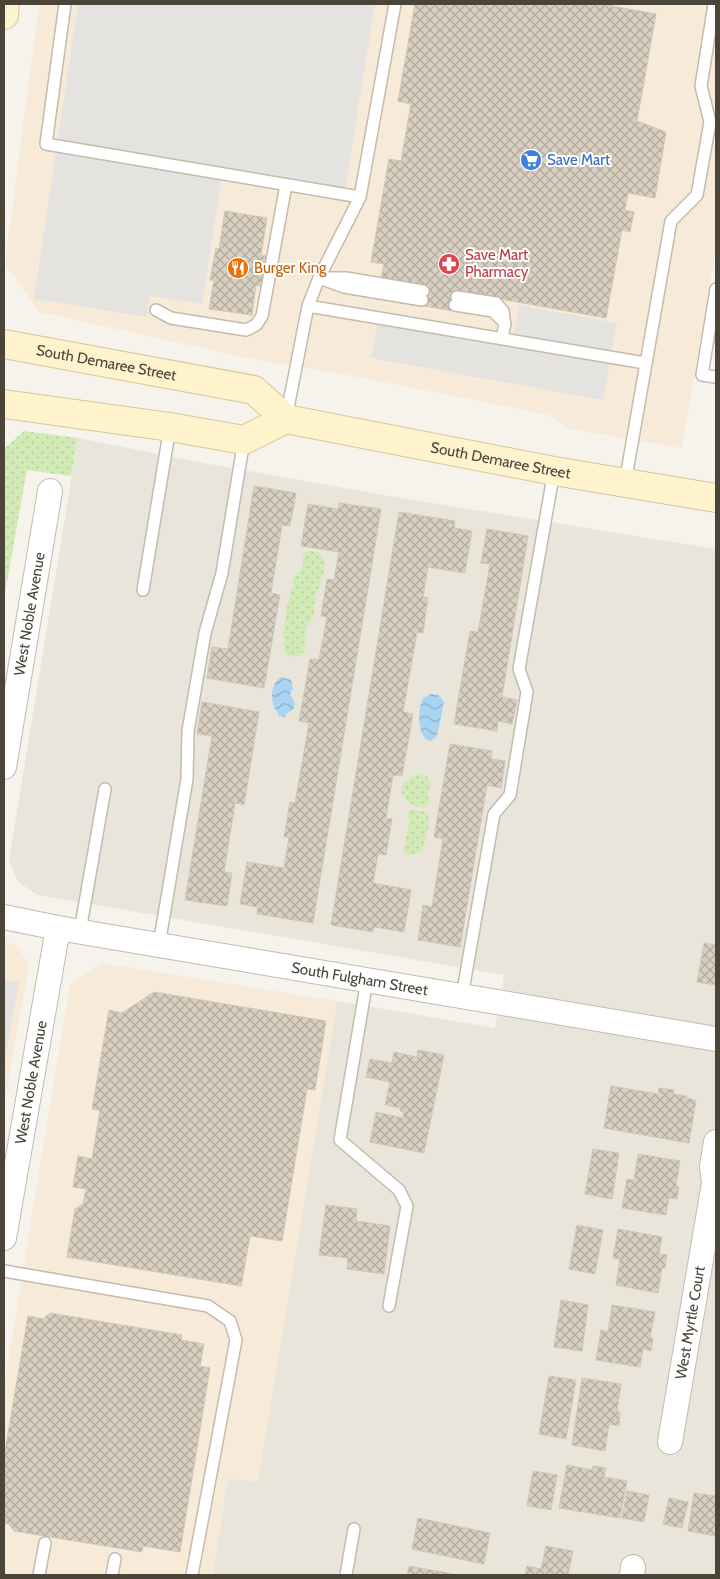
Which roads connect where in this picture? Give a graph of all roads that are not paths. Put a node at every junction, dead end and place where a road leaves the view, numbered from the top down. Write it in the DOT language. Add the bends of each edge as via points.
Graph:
graph roads {
  1 [pos="5,4"];
  2 [pos="65,4"];
  3 [pos="395,4"];
  4 [pos="714,4"];
  5 [pos="4,16"];
  6 [pos="286,185"];
  7 [pos="360,197"];
  8 [pos="319,278"];
  9 [pos="716,289"];
  10 [pos="423,295"];
  11 [pos="456,301"];
  12 [pos="308,306"];
  13 [pos="156,310"];
  14 [pos="502,339"];
  15 [pos="4,344"];
  16 [pos="645,363"];
  17 [pos="716,377"];
  18 [pos="4,404"];
  19 [pos="286,419"];
  20 [pos="170,427"];
  21 [pos="244,440"];
  22 [pos="554,472"];
  23 [pos="625,483"];
  24 [pos="50,491"];
  25 [pos="716,498"];
  26 [pos="143,590"];
  27 [pos="4,767"];
  28 [pos="105,789"];
  29 [pos="4,917"];
  30 [pos="69,930"];
  31 [pos="159,945"];
  32 [pos="367,980"];
  33 [pos="462,996"];
  34 [pos="716,1039"];
  35 [pos="716,1142"];
  36 [pos="4,1238"];
  37 [pos="4,1271"];
  38 [pos="389,1306"];
  39 [pos="670,1442"];
  40 [pos="354,1529"];
  41 [pos="45,1544"];
  42 [pos="115,1559"];
  43 [pos="39,1575"];
  44 [pos="112,1575"];
  45 [pos="192,1575"];
  46 [pos="346,1575"];
  1 -- 5 [label="main road"];
  2 -- 6 [label="lane" via="46,144"];
  3 -- 7 [label="lane"];
  4 -- 16 [label="lane" via="701,86 710,122 697,195 671,221"];
  6 -- 7 [label="lane"];
  6 -- 13 [label="lane" via="262,316 256,325 246,330 171,318"];
  7 -- 8 [label="lane"];
  8 -- 10 [label="lane" via="344,287"];
  8 -- 12 [label="lane"];
  9 -- 17 [label="lane" via="702,375"];
  11 -- 14 [label="lane" via="493,311 505,323"];
  12 -- 14 [label="lane"];
  12 -- 19 [label="lane"];
  14 -- 16 [label="lane"];
  15 -- 19 [label="main road, South Demaree Street" via="254,390"];
  16 -- 23 [label="lane"];
  18 -- 20 [label="main road"];
  19 -- 21 [label="main road"];
  19 -- 22 [label="main road, South Demaree Street"];
  20 -- 21 [label="main road"];
  20 -- 26 [label="lane"];
  21 -- 31 [label="lane" via="222,573 205,633 188,731 187,779"];
  22 -- 23 [label="main road, South Demaree Street"];
  22 -- 33 [label="lane" via="519,669 528,692 510,795 494,814"];
  23 -- 25 [label="main road, South Demaree Street"];
  24 -- 27 [label="street, West Noble Avenue"];
  28 -- 30 [label="lane"];
  29 -- 30 [label="street, South Fulgham Street"];
  30 -- 31 [label="street, South Fulgham Street"];
  30 -- 36 [label="street, West Noble Avenue"];
  31 -- 32 [label="street, South Fulgham Street"];
  32 -- 33 [label="street, South Fulgham Street"];
  32 -- 38 [label="lane" via="340,1140 399,1190 407,1206"];
  33 -- 34 [label="street, South Fulgham Street"];
  35 -- 39 [label="street, West Myrtle Court" via="712,1166 714,1182"];
  37 -- 45 [label="lane" via="208,1306 230,1321 236,1340"];
  40 -- 46 [label="lane"];
  41 -- 43 [label="lane"];
  42 -- 44 [label="lane"];
}
